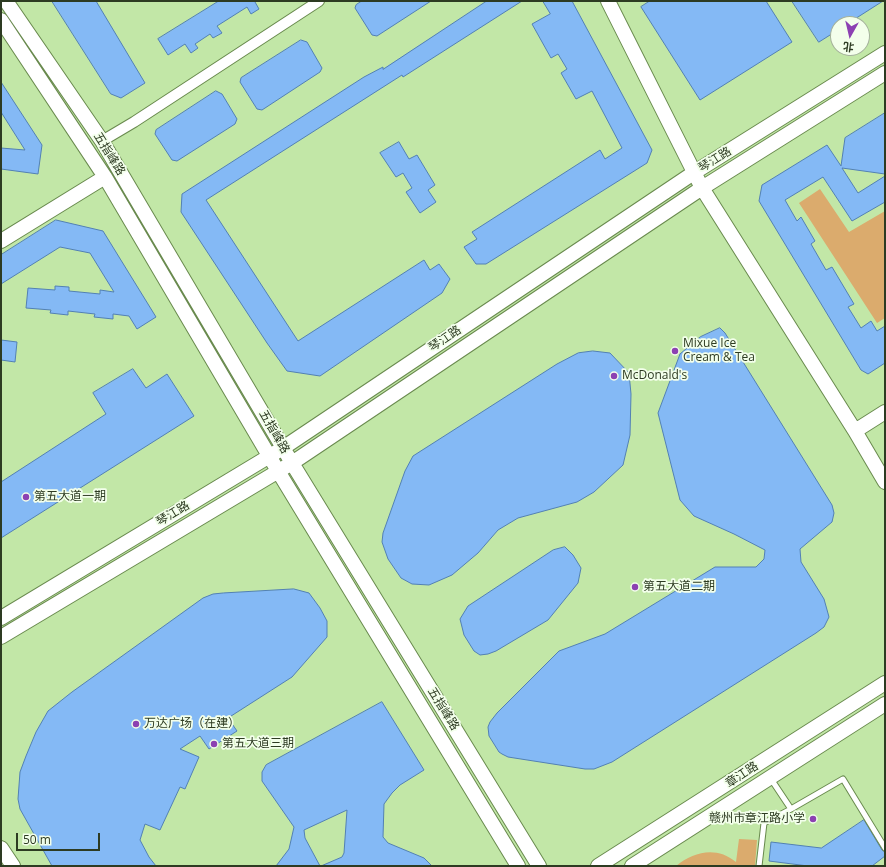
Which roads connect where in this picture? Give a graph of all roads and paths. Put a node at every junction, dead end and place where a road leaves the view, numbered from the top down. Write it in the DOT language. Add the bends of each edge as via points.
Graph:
graph roads {
  1 [pos="6,1"];
  2 [pos="319,1"];
  3 [pos="608,1"];
  4 [pos="1,20"];
  5 [pos="885,53"];
  6 [pos="885,73"];
  7 [pos="102,141"];
  8 [pos="695,172"];
  9 [pos="105,177"];
  10 [pos="702,188"];
  11 [pos="1,241"];
  12 [pos="885,412"];
  13 [pos="855,431"];
  14 [pos="283,448"];
  15 [pos="269,456"];
  16 [pos="292,463"];
  17 [pos="278,471"];
  18 [pos="885,482"];
  19 [pos="1,618"];
  20 [pos="1,637"];
  21 [pos="885,683"];
  22 [pos="885,704"];
  23 [pos="770,778"];
  24 [pos="791,809"];
  25 [pos="1,848"];
  26 [pos="885,848"];
  27 [pos="13,866"];
  28 [pos="518,866"];
  29 [pos="539,866"];
  30 [pos="598,866"];
  31 [pos="632,866"];
  32 [pos="759,866"];
  1 -- 7 [label="main road, 五指峰路"];
  2 -- 7 [label="street"];
  3 -- 8 [label="main road"];
  4 -- 9 [label="main road, 五指峰路"];
  5 -- 8 [label="main road, 琴江路"];
  6 -- 10 [label="main road, 琴江路"];
  7 -- 14 [label="main road, 五指峰路"];
  8 -- 10 [label="main road"];
  8 -- 14 [label="main road, 琴江路"];
  9 -- 11 [label="main road"];
  9 -- 15 [label="main road, 五指峰路"];
  10 -- 13 [label="main road"];
  10 -- 16 [label="main road, 琴江路"];
  12 -- 13 [label="main road"];
  13 -- 18 [label="main road"];
  14 -- 15 [label="main road, 琴江路"];
  14 -- 16 [label="main road, 五指峰路"];
  15 -- 17 [label="main road, 五指峰路"];
  15 -- 19 [label="main road, 琴江路"];
  16 -- 17 [label="main road, 琴江路"];
  16 -- 29 [label="main road, 五指峰路"];
  17 -- 20 [label="main road, 琴江路"];
  17 -- 28 [label="main road, 五指峰路"];
  21 -- 30 [label="main road, 章江路"];
  22 -- 23 [label="main road, 章江路"];
  23 -- 24 [label="lane"];
  23 -- 31 [label="main road, 章江路"];
  24 -- 26 [label="lane" via="843,779"];
  24 -- 32 [label="lane" via="764,823"];
  25 -- 27 [label="main road"];
}
